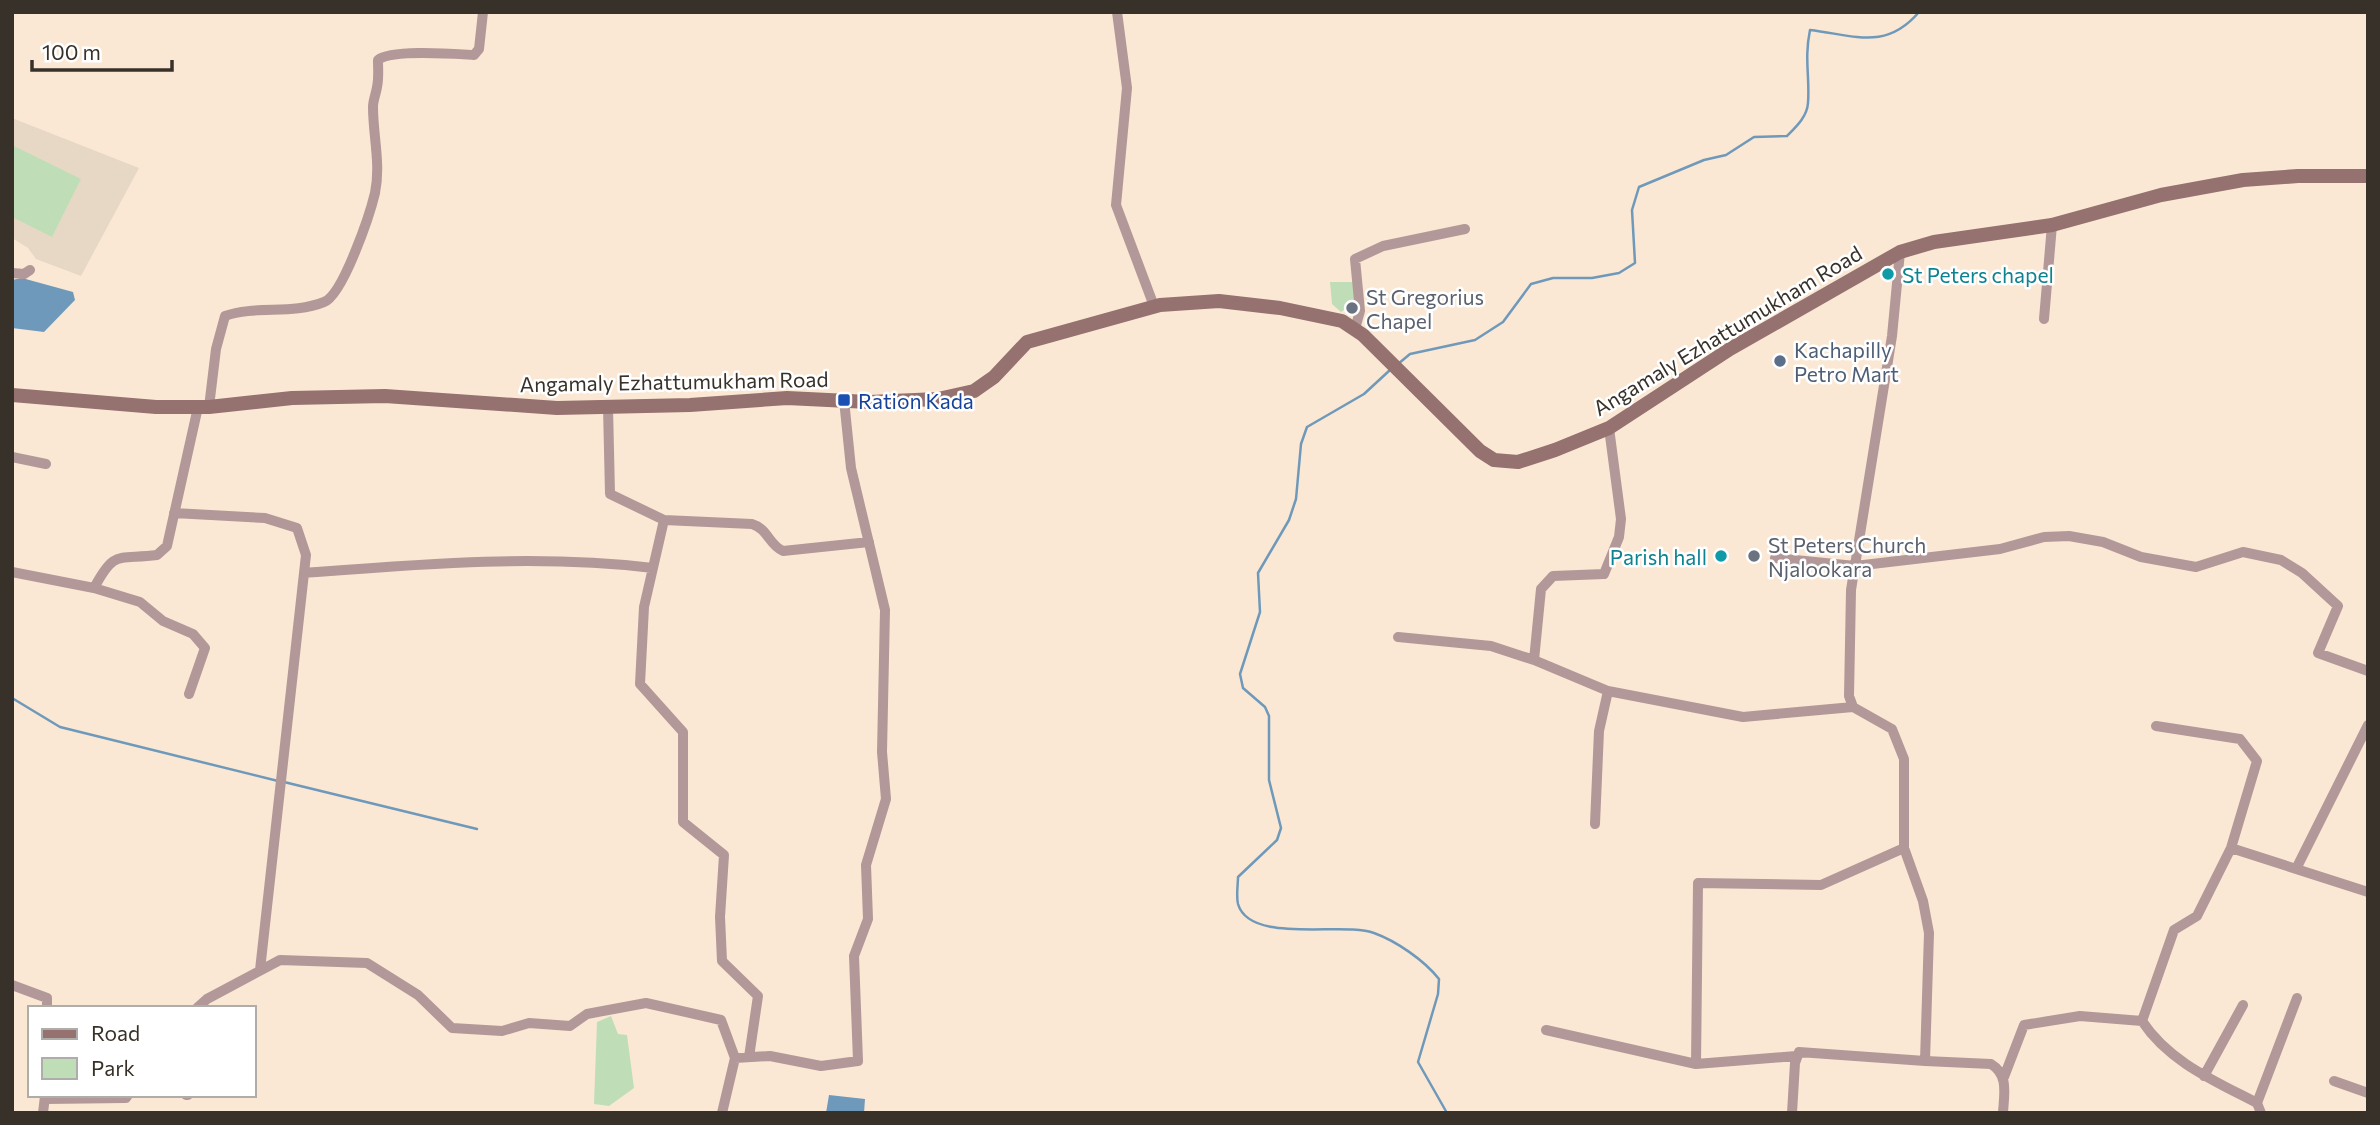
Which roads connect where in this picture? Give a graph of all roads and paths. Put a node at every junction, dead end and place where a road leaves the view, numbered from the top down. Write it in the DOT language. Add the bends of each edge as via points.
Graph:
graph roads {
  1 [pos="483,12"];
  2 [pos="1117,12"];
  3 [pos="2368,176"];
  4 [pos="2052,225"];
  5 [pos="1465,229"];
  6 [pos="1900,252"];
  7 [pos="30,270"];
  8 [pos="12,273"];
  9 [pos="1154,306"];
  10 [pos="2044,319"];
  11 [pos="1355,329"];
  12 [pos="12,396"];
  13 [pos="844,400"];
  14 [pos="204,407"];
  15 [pos="608,407"];
  16 [pos="1609,428"];
  17 [pos="12,457"];
  18 [pos="46,464"];
  19 [pos="174,513"];
  20 [pos="664,520"];
  21 [pos="869,542"];
  22 [pos="1775,558"];
  23 [pos="1854,566"];
  24 [pos="653,568"];
  25 [pos="12,572"];
  26 [pos="304,573"];
  27 [pos="94,588"];
  28 [pos="1398,637"];
  29 [pos="1534,660"];
  30 [pos="2368,671"];
  31 [pos="1608,691"];
  32 [pos="189,694"];
  33 [pos="1853,707"];
  34 [pos="2368,724"];
  35 [pos="2156,726"];
  36 [pos="1595,824"];
  37 [pos="1904,848"];
  38 [pos="2231,848"];
  39 [pos="2297,867"];
  40 [pos="2368,892"];
  41 [pos="260,970"];
  42 [pos="12,985"];
  43 [pos="2298,998"];
  44 [pos="2243,1005"];
  45 [pos="47,1006"];
  46 [pos="199,1006"];
  47 [pos="2143,1021"];
  48 [pos="1546,1030"];
  49 [pos="1796,1056"];
  50 [pos="749,1057"];
  51 [pos="735,1058"];
  52 [pos="1925,1061"];
  53 [pos="1696,1064"];
  54 [pos="2204,1076"];
  55 [pos="2004,1077"];
  56 [pos="2334,1081"];
  57 [pos="2368,1093"];
  58 [pos="45,1097"];
  59 [pos="127,1097"];
  60 [pos="2259,1108"];
  61 [pos="43,1113"];
  62 [pos="722,1113"];
  63 [pos="1792,1113"];
  64 [pos="2003,1113"];
  1 -- 14 [label="street" via="479,50 474,55 403,54 377,60 378,85 372,105 375,193 344,279 336,295 325,302 225,316"];
  2 -- 9 [label="street" via="1127,88 1116,205"];
  3 -- 4 [label="street, Angamaly Ezhattumukham Road" via="2244,180 2161,195"];
  4 -- 6 [label="street, Angamaly Ezhattumukham Road" via="1934,242"];
  4 -- 10 [label="street"];
  5 -- 11 [label="street" via="1384,246 1355,259 1360,311"];
  6 -- 16 [label="street, Angamaly Ezhattumukham Road" via="1730,349"];
  6 -- 23 [label="street" via="1892,336"];
  7 -- 8 [label="street"];
  9 -- 11 [label="street, Angamaly Ezhattumukham Road" via="1219,301 1267,306 1324,316"];
  9 -- 13 [label="street, Angamaly Ezhattumukham Road" via="1027,342 993,377 957,397"];
  11 -- 16 [label="street, Angamaly Ezhattumukham Road" via="1494,460 1518,462"];
  12 -- 14 [label="street, Angamaly Ezhattumukham Road"];
  13 -- 15 [label="street, Angamaly Ezhattumukham Road" via="763,398"];
  13 -- 21 [label="street" via="851,468"];
  14 -- 15 [label="street, Angamaly Ezhattumukham Road" via="292,398 385,396"];
  14 -- 19 [label="street"];
  15 -- 20 [label="street" via="610,494"];
  16 -- 29 [label="street" via="1621,519 1619,537 1604,574 1553,576 1541,589"];
  17 -- 18 [label="street"];
  19 -- 26 [label="street" via="265,517 297,528 306,555"];
  19 -- 27 [label="street" via="167,546 157,555 121,556 108,562"];
  20 -- 21 [label="street" via="752,524 783,551"];
  20 -- 24 [label="street"];
  21 -- 50 [label="street" via="885,610 882,752 886,799 866,865 868,919 854,956 858,1061 821,1066 770,1056"];
  22 -- 23 [label="street"];
  23 -- 30 [label="street" via="2069,536 2196,567 2243,552 2281,560 2338,606 2318,653"];
  23 -- 33 [label="street" via="1849,696"];
  24 -- 26 [label="street" via="592,561 447,562"];
  24 -- 50 [label="street" via="644,607 640,684 682,732 683,822 724,855 722,961 758,996"];
  25 -- 27 [label="street"];
  26 -- 41 [label="street"];
  27 -- 32 [label="street" via="140,602 163,621 193,634 205,648"];
  28 -- 29 [label="street" via="1491,646"];
  29 -- 31 [label="street"];
  31 -- 33 [label="street" via="1743,717"];
  31 -- 36 [label="street" via="1598,731"];
  33 -- 37 [label="street" via="1892,729 1901,747"];
  34 -- 39 [label="street"];
  35 -- 38 [label="street" via="2240,739 2257,761"];
  37 -- 52 [label="street" via="1929,933"];
  37 -- 53 [label="street" via="1821,885 1698,883"];
  38 -- 39 [label="street"];
  38 -- 47 [label="street" via="2197,916 2174,930"];
  39 -- 40 [label="street"];
  41 -- 46 [label="street"];
  41 -- 51 [label="street" via="281,960 367,963 418,995 452,1028 502,1031 528,1023 570,1026 587,1014 646,1003 721,1020"];
  42 -- 45 [label="street" via="47,998"];
  43 -- 60 [label="street"];
  44 -- 54 [label="street"];
  47 -- 54 [label="street" via="2153,1037"];
  47 -- 55 [label="street" via="2080,1016 2024,1025"];
  48 -- 53 [label="street"];
  49 -- 52 [label="street" via="1807,1051"];
  49 -- 53 [label="street"];
  49 -- 63 [label="street"];
  50 -- 51 [label="street"];
  51 -- 62 [label="street"];
  52 -- 55 [label="street" via="1992,1064"];
  54 -- 60 [label="street"];
  55 -- 64 [label="street"];
  56 -- 57 [label="street"];
  58 -- 59 [label="street" via="100,1101"];
  58 -- 61 [label="street"];
}
